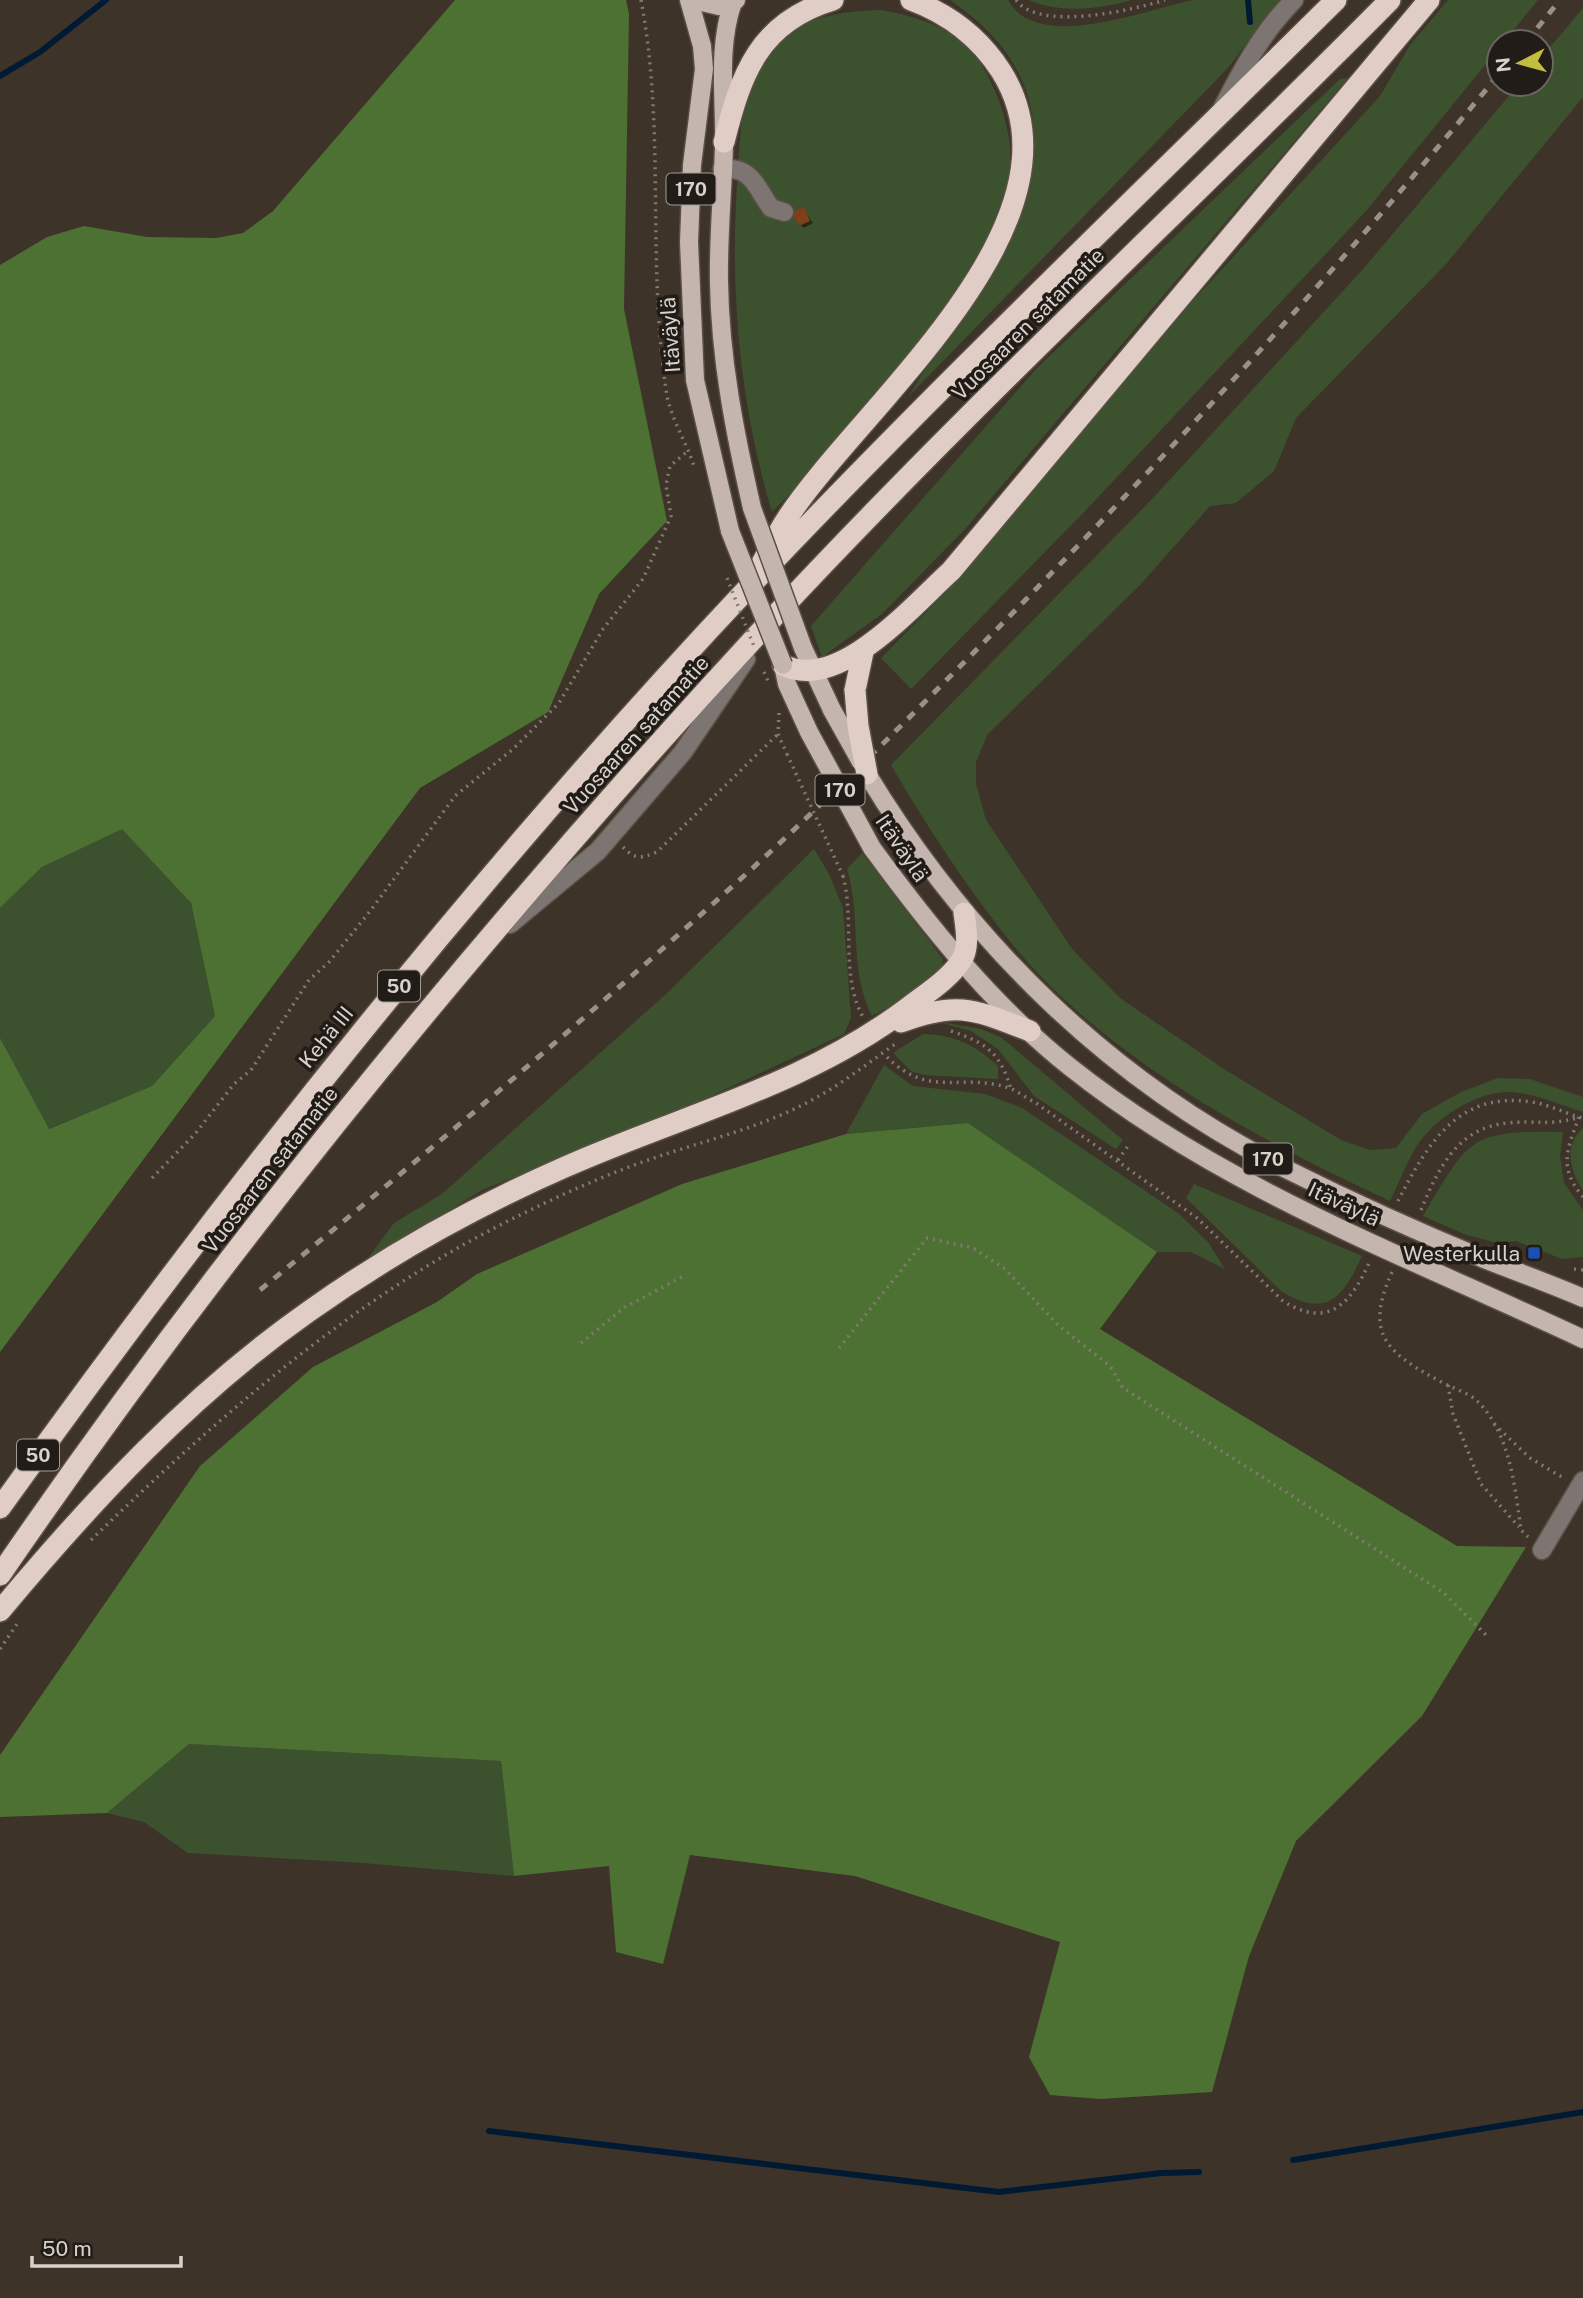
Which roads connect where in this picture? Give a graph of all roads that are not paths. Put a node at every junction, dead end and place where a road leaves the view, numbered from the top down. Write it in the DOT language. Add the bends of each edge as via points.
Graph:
graph roads {
  1 [pos="691,0"];
  2 [pos="833,0"];
  3 [pos="911,0"];
  4 [pos="1294,0"];
  5 [pos="1336,0"];
  6 [pos="1390,0"];
  7 [pos="1429,0"];
  8 [pos="735,1"];
  9 [pos="1220,114"];
  10 [pos="724,142"];
  11 [pos="722,169"];
  12 [pos="784,212"];
  13 [pos="747,589"];
  14 [pos="863,652"];
  15 [pos="783,665"];
  16 [pos="814,669"];
  17 [pos="867,774"];
  18 [pos="964,913"];
  19 [pos="962,960"];
  20 [pos="872,1026"];
  21 [pos="1030,1031"];
  22 [pos="1583,1298"];
  23 [pos="1583,1339"];
  24 [pos="1581,1484"];
  25 [pos="0,1508"];
  26 [pos="1542,1550"];
  27 [pos="0,1575"];
  28 [pos="10,1616"];
  1 -- 8 [label="main road" via="719,6"];
  1 -- 15 [label="main road, Itäväylä / 170, bridge" via="704,69 692,165 689,242 693,354 707,440 730,531"];
  2 -- 10 [label="highway" via="779,27 763,43 737,89"];
  3 -- 13 [label="highway" via="958,25 978,42 1008,82 1020,121 1018,188 1001,239 968,290 922,354 788,516"];
  4 -- 9 [label="street" via="1247,60"];
  5 -- 9 [label="highway, Vuosaaren satamatie"];
  6 -- 27 [label="highway, Vuosaaren satamatie" via="986,398 773,619 478,951 193,1308"];
  7 -- 14 [label="highway" via="951,571"];
  8 -- 10 [label="main road, Itäväylä / 170" via="726,31"];
  9 -- 13 [label="highway, Vuosaaren satamatie" via="942,388"];
  10 -- 11 [label="main road, Itäväylä / 170"];
  11 -- 12 [label="street" via="747,172 771,208"];
  11 -- 16 [label="main road, Itäväylä / 170, bridge" via="719,283 738,449 752,508"];
  13 -- 25 [label="highway, Kehä III / 50" via="557,801 299,1109"];
  14 -- 16 [label="highway"];
  14 -- 17 [label="highway, bridge" via="855,690"];
  15 -- 16 [label="highway" via="796,671"];
  15 -- 19 [label="main road, Itäväylä / 170, bridge" via="809,732 872,848"];
  16 -- 17 [label="main road, Itäväylä / 170, bridge"];
  17 -- 18 [label="main road, Itäväylä / 170"];
  18 -- 19 [label="highway"];
  18 -- 22 [label="main road, Itäväylä / 170" via="1033,989 1146,1084 1208,1126 1286,1169 1482,1258"];
  19 -- 20 [label="highway" via="939,984"];
  19 -- 21 [label="main road, Itäväylä / 170"];
  20 -- 21 [label="highway" via="932,1010 959,1008"];
  20 -- 28 [label="highway" via="807,1070 565,1167 501,1198 399,1253 307,1312 209,1390 137,1456 64,1535"];
  21 -- 23 [label="main road, Itäväylä / 170" via="1091,1082 1192,1152 1271,1195"];
  24 -- 26 [label="street"];
}
